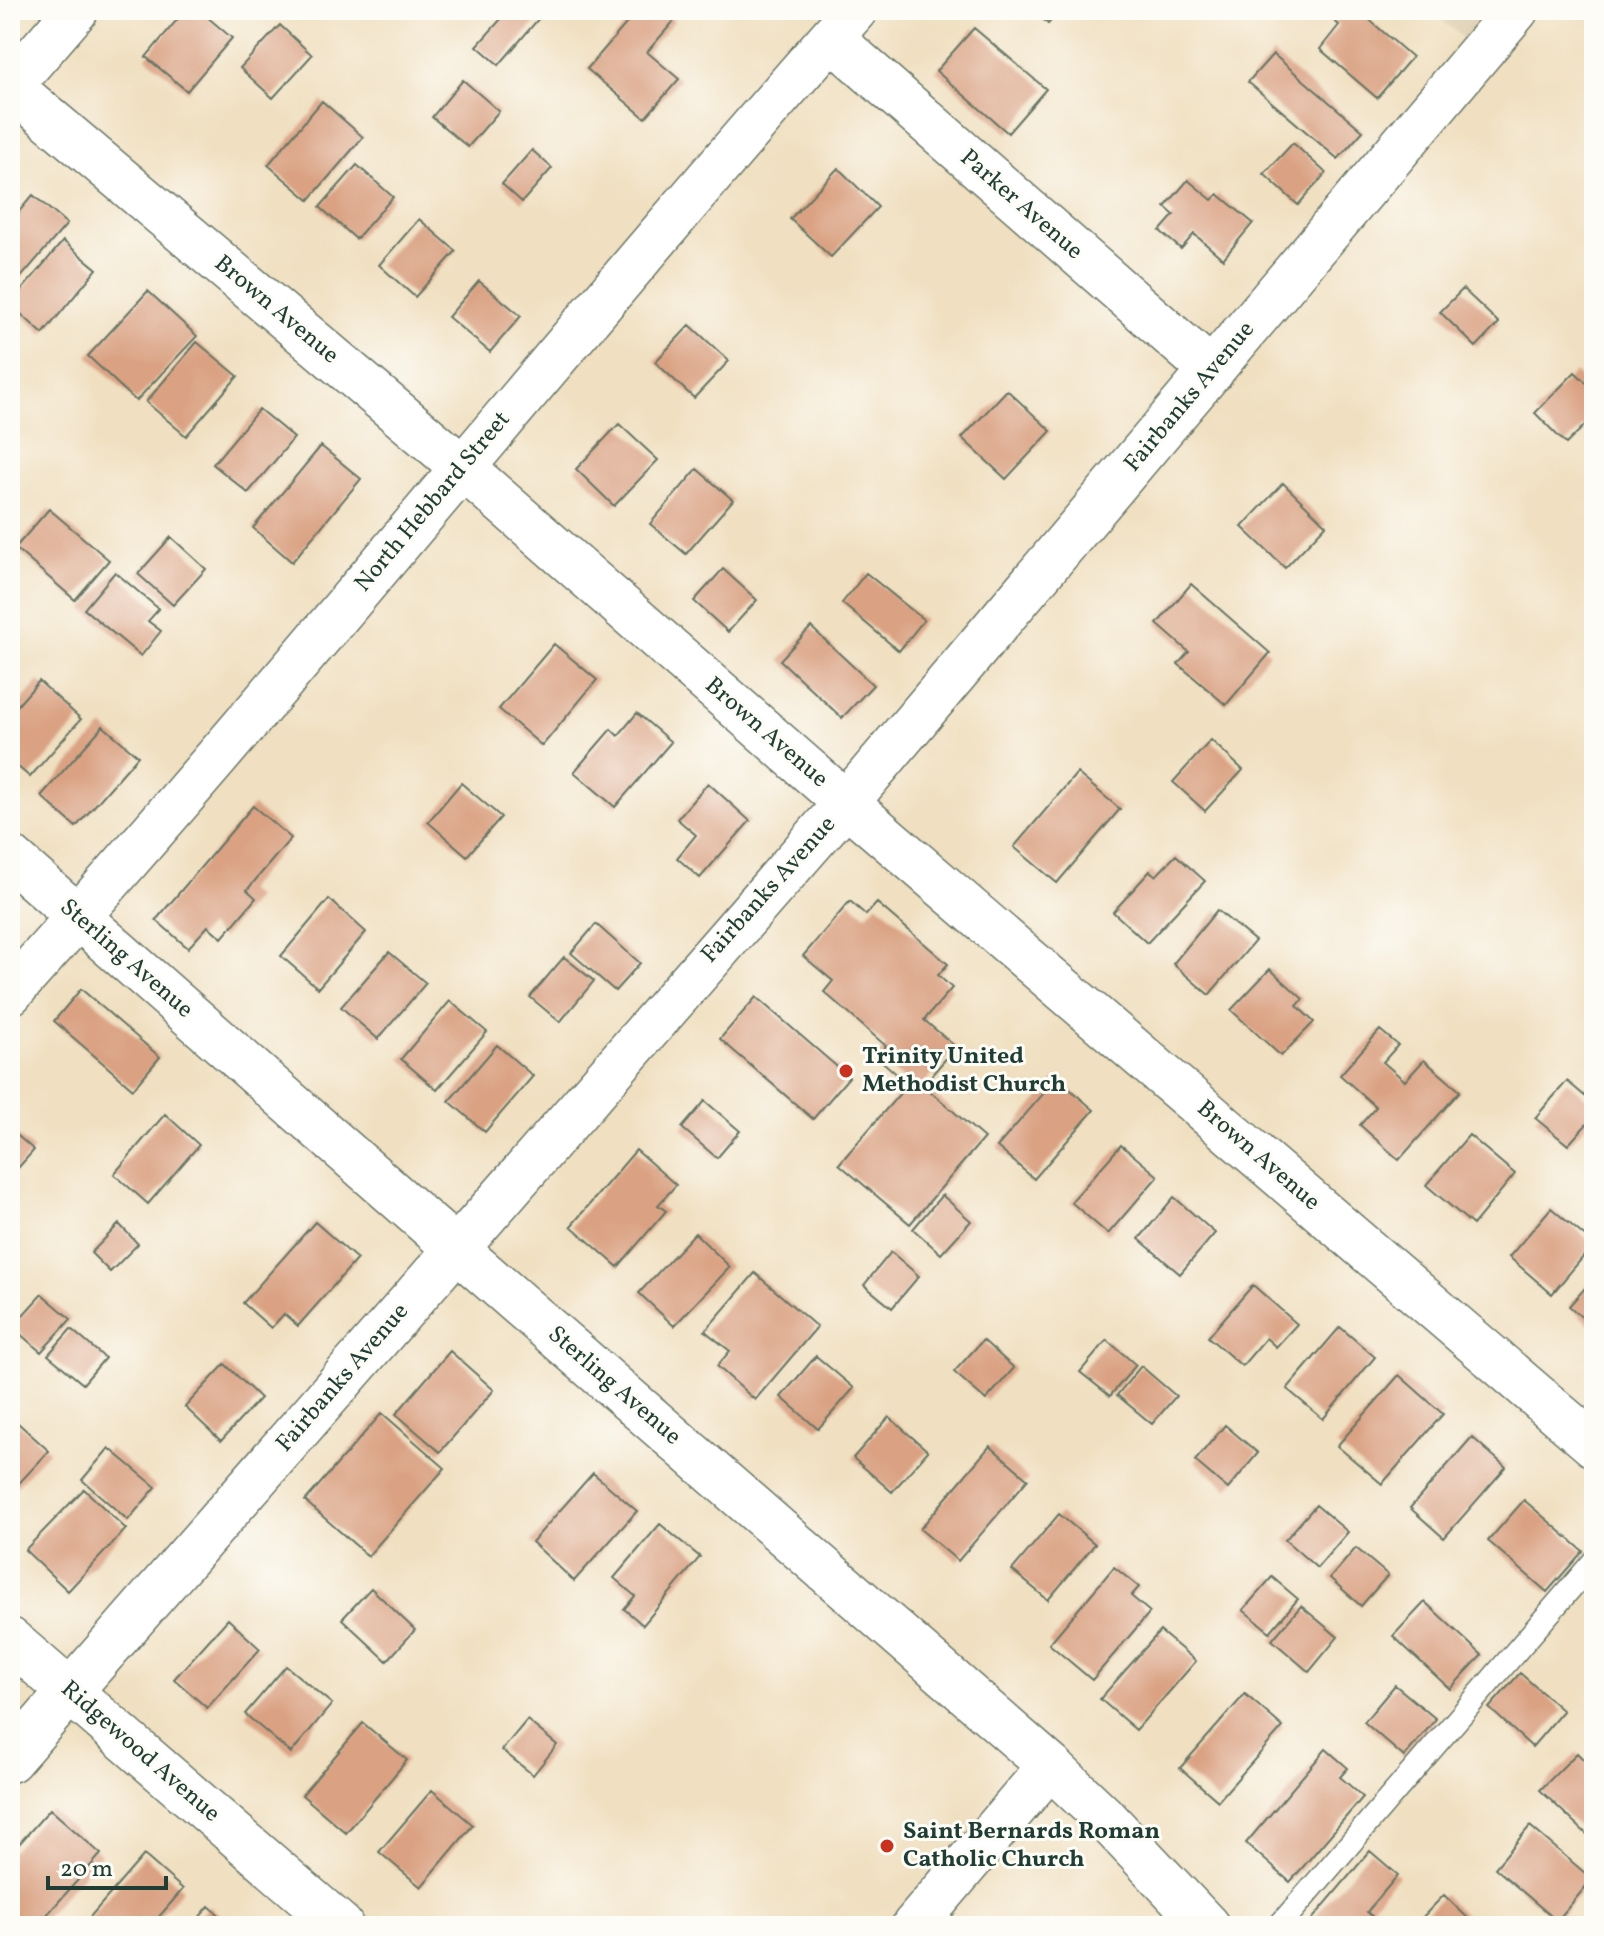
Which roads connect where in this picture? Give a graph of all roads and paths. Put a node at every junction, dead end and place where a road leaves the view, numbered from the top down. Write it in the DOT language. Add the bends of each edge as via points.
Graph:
graph roads {
  1 [pos="76,10"];
  2 [pos="1516,10"];
  3 [pos="843,24"];
  4 [pos="10,86"];
  5 [pos="1212,371"];
  6 [pos="462,467"];
  7 [pos="846,803"];
  8 [pos="10,857"];
  9 [pos="79,917"];
  10 [pos="10,993"];
  11 [pos="455,1248"];
  12 [pos="1594,1445"];
  13 [pos="1594,1561"];
  14 [pos="10,1640"];
  15 [pos="70,1691"];
  16 [pos="10,1760"];
  17 [pos="1050,1766"];
  18 [pos="1188,1920"];
  19 [pos="341,1926"];
  20 [pos="914,1926"];
  21 [pos="1279,1926"];
  1 -- 4 [label="street"];
  2 -- 5 [label="street, Fairbanks Avenue"];
  3 -- 5 [label="street, Parker Avenue"];
  3 -- 6 [label="street, North Hebbard Street"];
  4 -- 6 [label="street, Brown Avenue"];
  5 -- 7 [label="street, Fairbanks Avenue"];
  6 -- 7 [label="street, Brown Avenue"];
  6 -- 9 [label="street, North Hebbard Street"];
  7 -- 11 [label="street, Fairbanks Avenue"];
  7 -- 12 [label="street, Brown Avenue"];
  8 -- 9 [label="street, Sterling Avenue"];
  9 -- 10 [label="street, North Hebbard Street"];
  9 -- 11 [label="street, Sterling Avenue"];
  11 -- 15 [label="street, Fairbanks Avenue"];
  11 -- 17 [label="street, Sterling Avenue"];
  13 -- 21 [label="lane"];
  14 -- 15 [label="street, Ridgewood Avenue"];
  15 -- 16 [label="street, Fairbanks Avenue"];
  15 -- 19 [label="street, Ridgewood Avenue"];
  17 -- 18 [label="street, Sterling Avenue" via="1110,1823"];
  17 -- 20 [label="street"];
}
